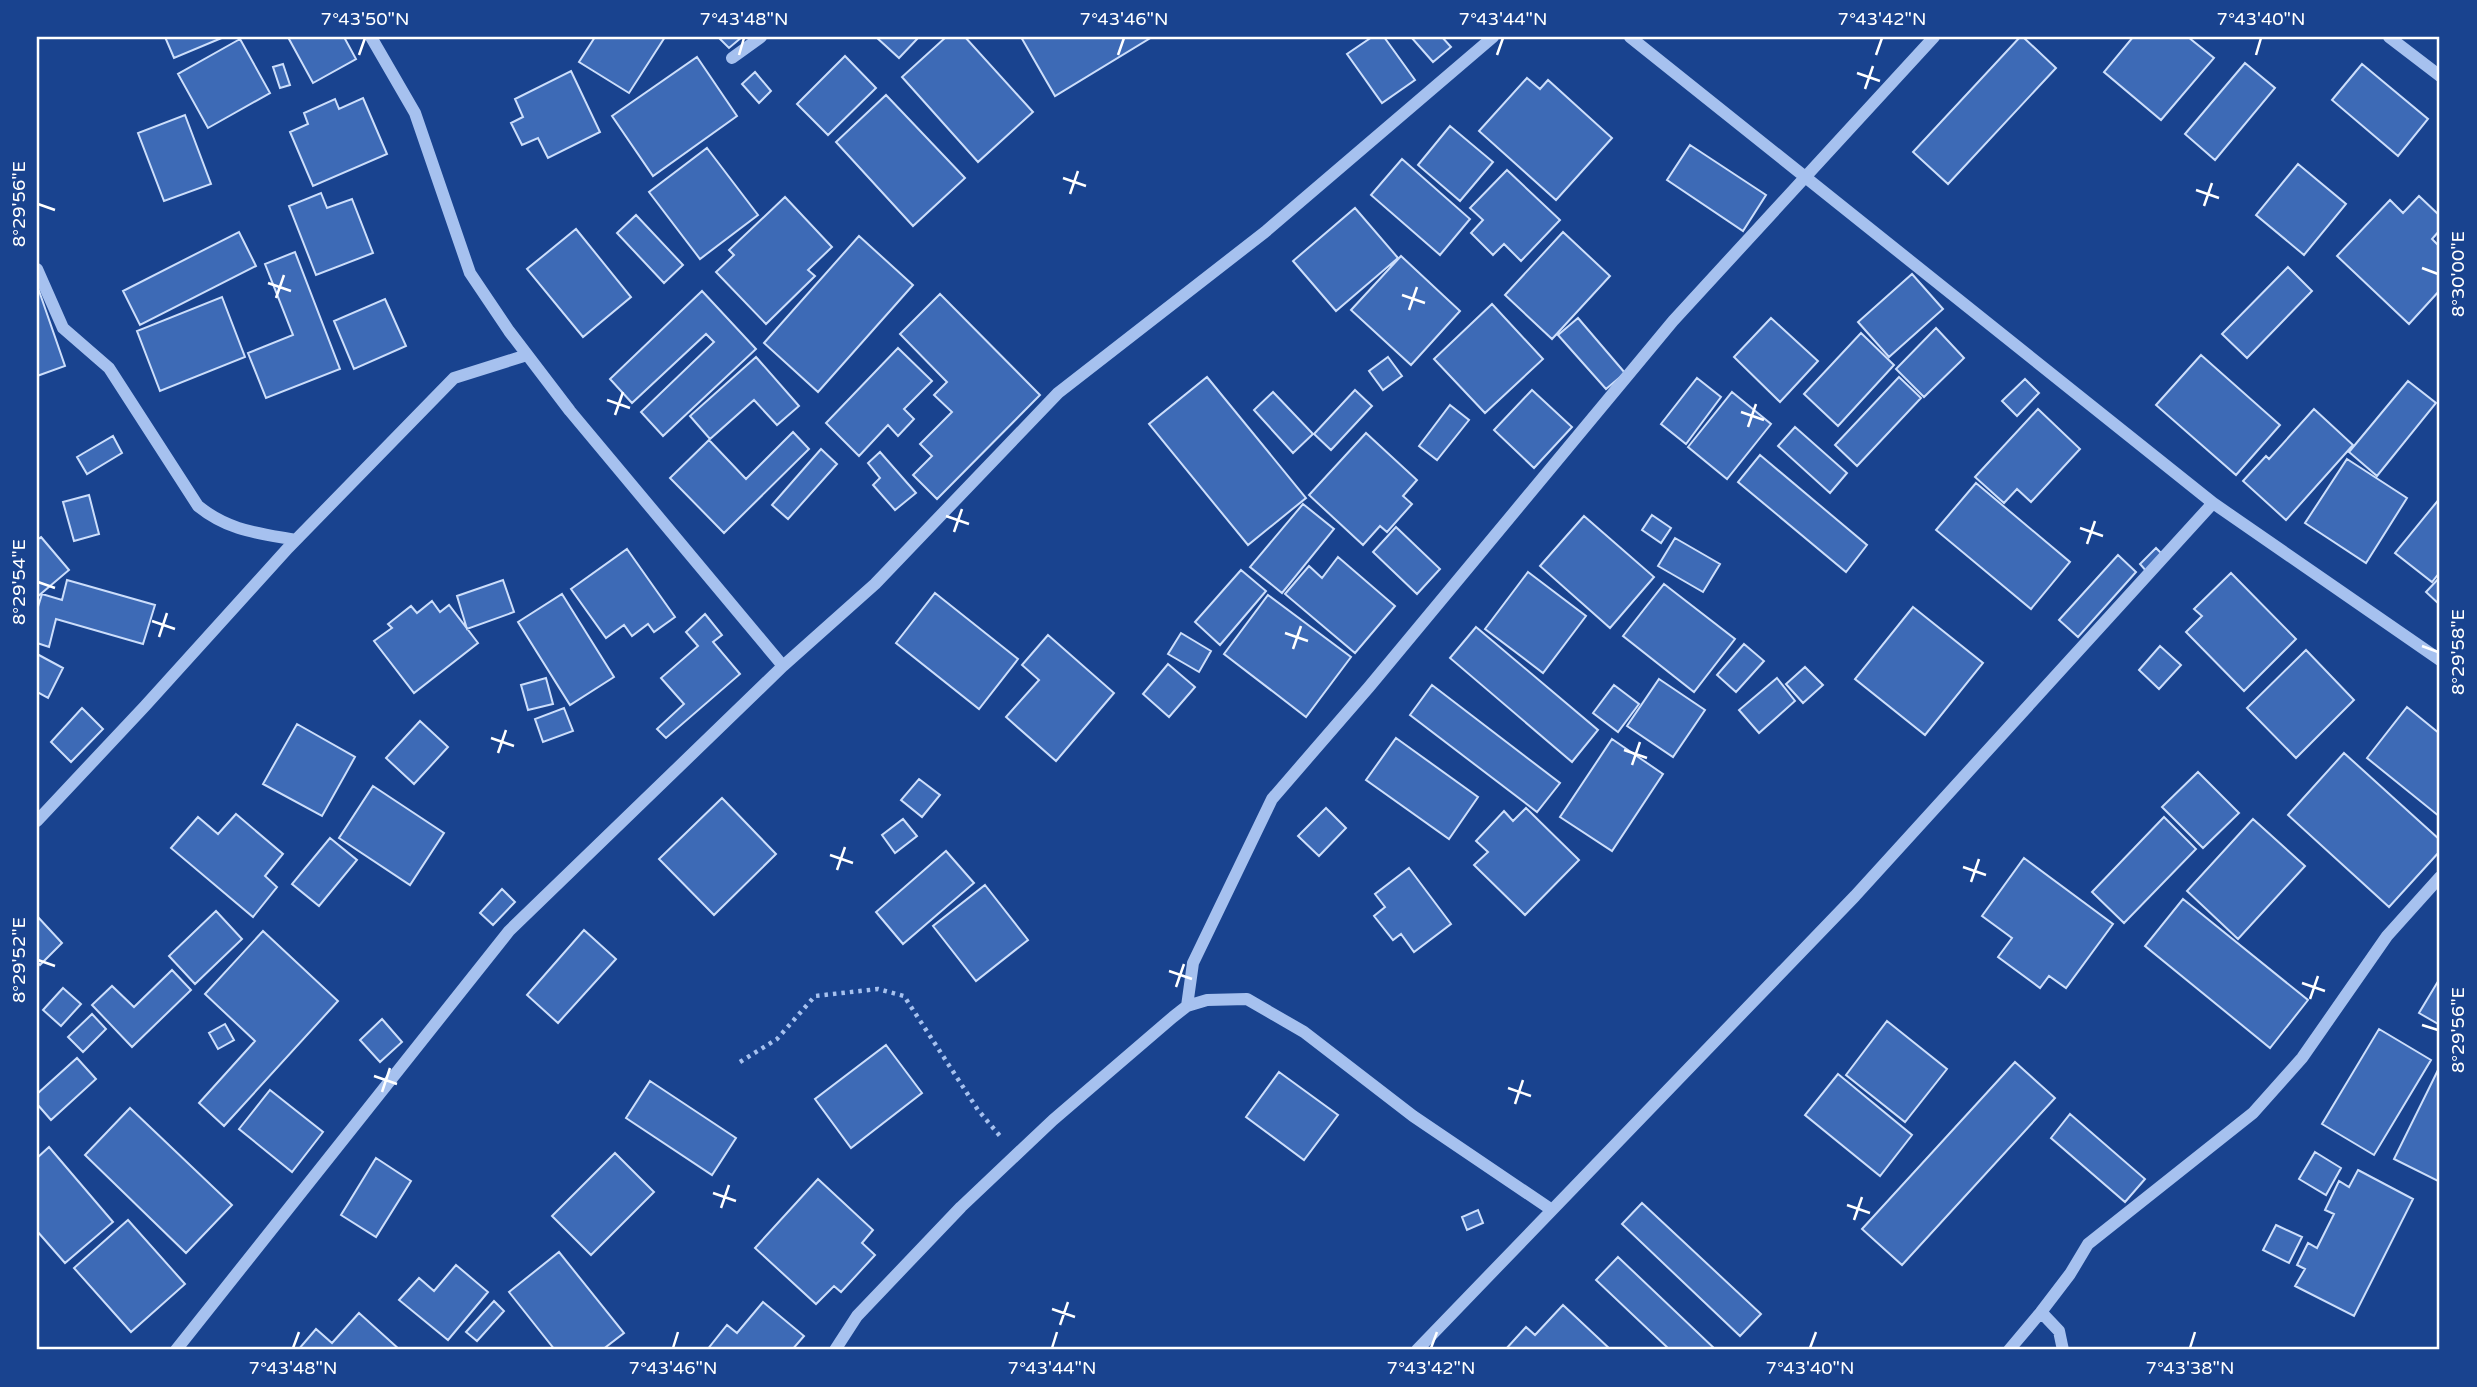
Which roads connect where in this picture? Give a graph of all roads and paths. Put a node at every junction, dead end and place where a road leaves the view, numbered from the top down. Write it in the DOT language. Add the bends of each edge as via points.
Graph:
graph roads {
  1 [pos="371,37"];
  2 [pos="761,37"];
  3 [pos="1493,37"];
  4 [pos="1630,37"];
  5 [pos="1934,37"];
  6 [pos="2389,37"];
  7 [pos="732,58"];
  8 [pos="2440,76"];
  9 [pos="1806,178"];
  10 [pos="37,268"];
  11 [pos="527,355"];
  12 [pos="2213,503"];
  13 [pos="296,540"];
  14 [pos="2440,660"];
  15 [pos="783,666"];
  16 [pos="37,821"];
  17 [pos="2440,877"];
  18 [pos="1187,1006"];
  19 [pos="740,1062"];
  20 [pos="1017,1155"];
  21 [pos="1552,1210"];
  22 [pos="2041,1312"];
  23 [pos="176,1350"];
  24 [pos="835,1350"];
  25 [pos="1417,1350"];
  26 [pos="2009,1350"];
  27 [pos="2063,1350"];
  1 -- 11 [label="street" via="415,113 470,273"];
  2 -- 7 [label="street"];
  3 -- 15 [label="street" via="1265,232 1058,393 874,584"];
  4 -- 9 [label="street"];
  5 -- 9 [label="street"];
  6 -- 8 [label="street"];
  9 -- 12 [label="street"];
  9 -- 18 [label="street" via="1673,321 1272,799 1193,963"];
  10 -- 13 [label="street" via="63,328 109,368 198,506 214,519 239,529"];
  11 -- 13 [label="street" via="454,377"];
  11 -- 15 [label="street"];
  12 -- 14 [label="street"];
  12 -- 21 [label="street" via="1855,896"];
  13 -- 16 [label="street"];
  15 -- 23 [label="street" via="509,931"];
  17 -- 22 [label="street" via="2387,936 2302,1058 2253,1113 2088,1244"];
  18 -- 20 [label="street"];
  18 -- 21 [label="street" via="1207,1000 1247,999 1304,1032 1413,1116"];
  19 -- 20 [label="path" via="777,1039 815,996 878,989 904,996 978,1110"];
  20 -- 24 [label="street" via="961,1206 858,1316"];
  21 -- 25 [label="street"];
  22 -- 26 [label="street"];
  22 -- 27 [label="street" via="2059,1331"];
}
